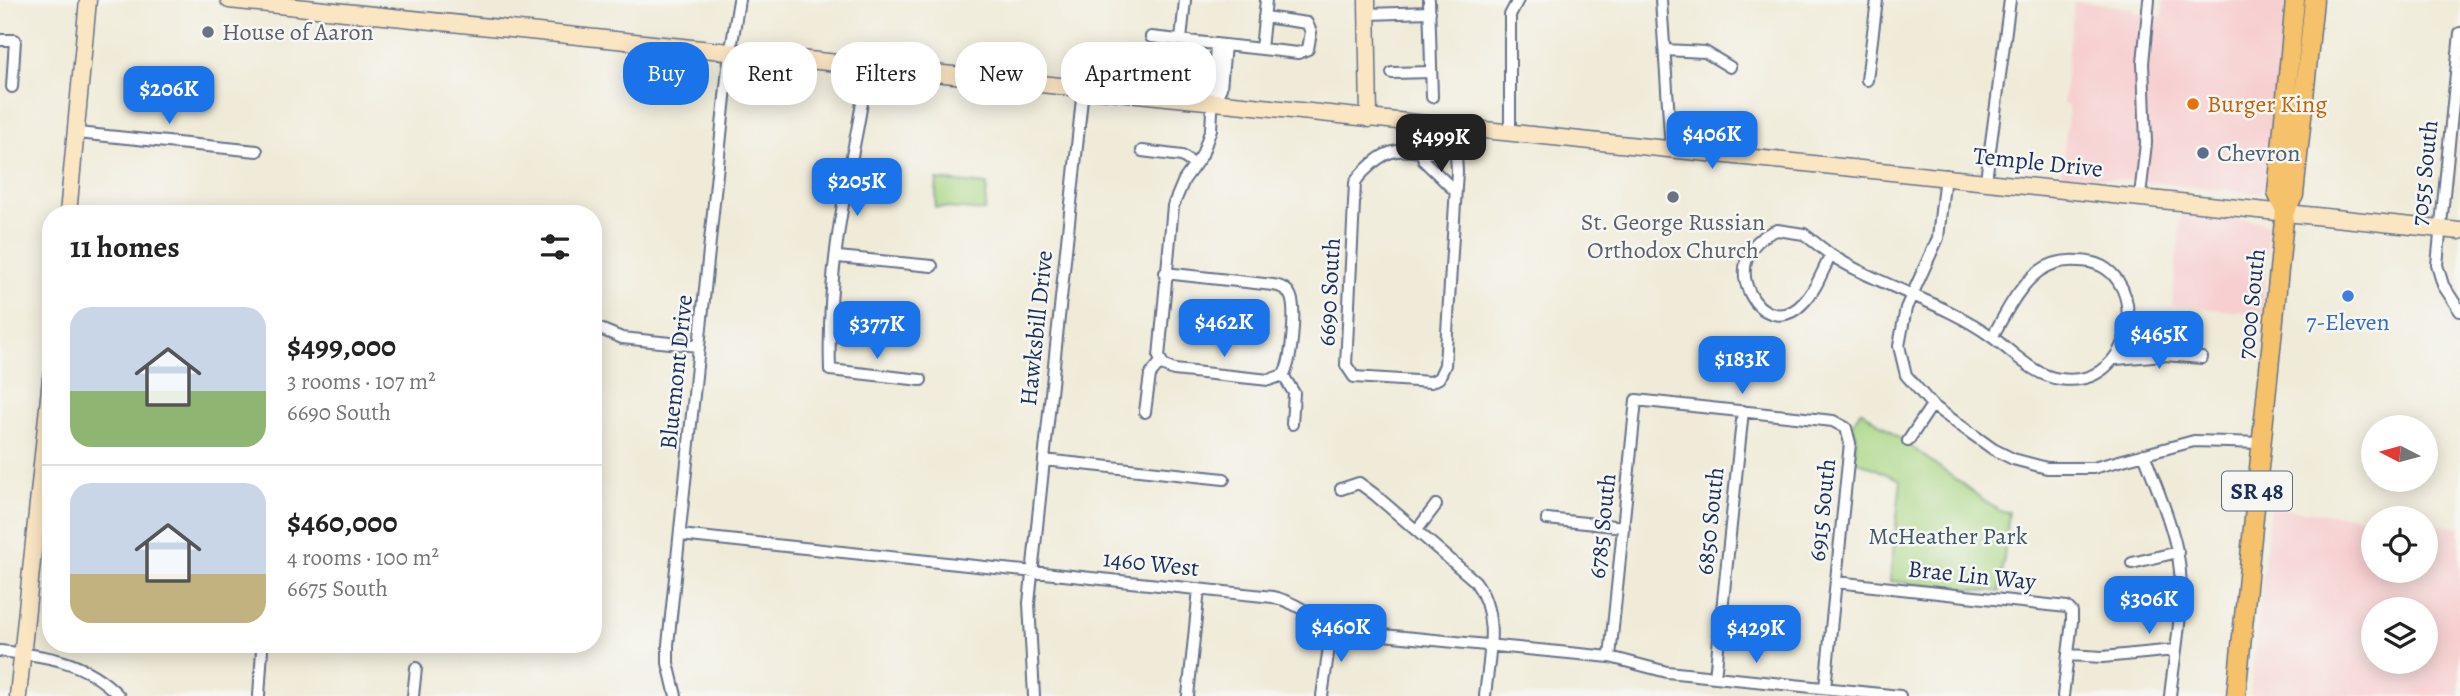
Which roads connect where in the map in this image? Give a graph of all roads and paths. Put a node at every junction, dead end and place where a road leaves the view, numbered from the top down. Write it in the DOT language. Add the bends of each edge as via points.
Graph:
graph roads {
  1 [pos="88,0"];
  2 [pos="229,0"];
  3 [pos="739,0"];
  4 [pos="1185,0"];
  5 [pos="1266,0"];
  6 [pos="1429,0"];
  7 [pos="1518,0"];
  8 [pos="1661,0"];
  9 [pos="1877,0"];
  10 [pos="2010,0"];
  11 [pos="2149,0"];
  12 [pos="2295,0"];
  13 [pos="2314,0"];
  14 [pos="1367,7"];
  15 [pos="1430,12"];
  16 [pos="1264,18"];
  17 [pos="2460,33"];
  18 [pos="1151,37"];
  19 [pos="0,40"];
  20 [pos="1181,40"];
  21 [pos="733,42"];
  22 [pos="1221,45"];
  23 [pos="1261,49"];
  24 [pos="1665,50"];
  25 [pos="723,51"];
  26 [pos="1730,67"];
  27 [pos="1216,68"];
  28 [pos="1431,72"];
  29 [pos="1392,73"];
  30 [pos="941,74"];
  31 [pos="1867,80"];
  32 [pos="12,87"];
  33 [pos="1061,87"];
  34 [pos="1432,97"];
  35 [pos="1216,102"];
  36 [pos="726,105"];
  37 [pos="863,105"];
  38 [pos="1081,105"];
  39 [pos="1214,105"];
  40 [pos="1370,119"];
  41 [pos="1452,128"];
  42 [pos="76,133"];
  43 [pos="1510,133"];
  44 [pos="1450,148"];
  45 [pos="1671,149"];
  46 [pos="257,151"];
  47 [pos="1142,151"];
  48 [pos="1422,152"];
  49 [pos="1195,165"];
  50 [pos="1945,175"];
  51 [pos="1986,180"];
  52 [pos="1455,192"];
  53 [pos="2140,196"];
  54 [pos="69,205"];
  55 [pos="2285,210"];
  56 [pos="2440,229"];
  57 [pos="2460,231"];
  58 [pos="1830,256"];
  59 [pos="838,257"];
  60 [pos="932,266"];
  61 [pos="1166,273"];
  62 [pos="1911,296"];
  63 [pos="2460,311"];
  64 [pos="602,330"];
  65 [pos="1992,337"];
  66 [pos="699,346"];
  67 [pos="2202,358"];
  68 [pos="2116,359"];
  69 [pos="1161,362"];
  70 [pos="1283,375"];
  71 [pos="921,380"];
  72 [pos="1932,405"];
  73 [pos="1743,411"];
  74 [pos="1145,412"];
  75 [pos="1292,424"];
  76 [pos="1908,441"];
  77 [pos="2262,443"];
  78 [pos="2144,454"];
  79 [pos="1044,460"];
  80 [pos="42,464"];
  81 [pos="1224,479"];
  82 [pos="1341,488"];
  83 [pos="1436,505"];
  84 [pos="1547,519"];
  85 [pos="1623,527"];
  86 [pos="1416,530"];
  87 [pos="680,535"];
  88 [pos="2178,552"];
  89 [pos="2132,563"];
  90 [pos="1033,572"];
  91 [pos="1836,582"];
  92 [pos="1199,589"];
  93 [pos="1332,626"];
  94 [pos="1491,645"];
  95 [pos="2175,650"];
  96 [pos="0,652"];
  97 [pos="262,653"];
  98 [pos="22,654"];
  99 [pos="2068,656"];
  100 [pos="1610,657"];
  101 [pos="416,668"];
  102 [pos="1715,677"];
  103 [pos="1825,688"];
  104 [pos="1792,690"];
  105 [pos="18,696"];
  106 [pos="119,696"];
  107 [pos="259,696"];
  108 [pos="413,696"];
  109 [pos="674,696"];
  110 [pos="1034,696"];
  111 [pos="1188,696"];
  112 [pos="1322,696"];
  113 [pos="1485,696"];
  114 [pos="1900,696"];
  115 [pos="2063,696"];
  116 [pos="2170,696"];
  117 [pos="2236,696"];
  1 -- 42 [label="street"];
  2 -- 25 [label="street, Temple Drive"];
  3 -- 21 [label="street, Bluemont Drive"];
  4 -- 20 [label="street"];
  5 -- 16 [label="street"];
  6 -- 15 [label="street"];
  7 -- 43 [label="street" via="1510,15"];
  8 -- 24 [label="street"];
  9 -- 31 [label="street"];
  10 -- 51 [label="street"];
  11 -- 53 [label="street" via="2143,63 2146,142"];
  12 -- 55 [label="main road, 7000 South / SR 48" via="2277,193"];
  13 -- 55 [label="main road, 7000 South / SR 48" via="2294,195"];
  14 -- 15 [label="street"];
  14 -- 40 [label="street"];
  15 -- 28 [label="street"];
  16 -- 23 [label="street"];
  16 -- 23 [label="street" via="1307,23 1311,38 1305,51"];
  17 -- 56 [label="street, 7055 South"];
  18 -- 20 [label="street"];
  19 -- 32 [label="street" via="15,40"];
  20 -- 22 [label="street"];
  22 -- 23 [label="street"];
  22 -- 27 [label="street"];
  24 -- 26 [label="street" via="1705,52"];
  24 -- 45 [label="street"];
  28 -- 29 [label="street"];
  28 -- 34 [label="street"];
  30 -- 33 [label="street, Temple Drive"];
  35 -- 40 [label="street, Temple Drive"];
  36 -- 66 [label="street, Bluemont Drive"];
  37 -- 59 [label="street"];
  38 -- 79 [label="street, Hawksbill Drive"];
  39 -- 49 [label="street" via="1207,144"];
  40 -- 41 [label="street, Temple Drive"];
  41 -- 43 [label="street, Temple Drive"];
  41 -- 44 [label="street, 6690 South"];
  42 -- 46 [label="street"];
  42 -- 54 [label="street"];
  43 -- 45 [label="street, Temple Drive"];
  44 -- 48 [label="street, 6690 South"];
  44 -- 52 [label="street, 6690 South" via="1456,155"];
  45 -- 50 [label="street, Temple Drive"];
  47 -- 49 [label="street" via="1182,156"];
  48 -- 52 [label="street" via="1424,161"];
  48 -- 52 [label="street, 6690 South" via="1386,152 1355,183 1346,365 1354,377 1431,382 1439,378 1446,365"];
  49 -- 61 [label="street" via="1173,206"];
  50 -- 51 [label="street, Temple Drive"];
  50 -- 62 [label="street" via="1938,237"];
  51 -- 53 [label="street, Temple Drive"];
  53 -- 55 [label="street, Temple Drive"];
  55 -- 56 [label="street, Temple Drive"];
  55 -- 77 [label="main road, 7000 South / SR 48"];
  56 -- 57 [label="street, Temple Drive"];
  56 -- 63 [label="street, 7055 South" via="2439,276"];
  58 -- 58 [label="street" via="1812,239 1793,231 1777,230 1762,236 1748,259 1746,284 1751,300 1760,309 1775,313 1802,305"];
  58 -- 62 [label="street"];
  59 -- 60 [label="street"];
  59 -- 71 [label="street" via="830,370"];
  61 -- 69 [label="street" via="1158,344"];
  61 -- 70 [label="street" via="1286,290 1292,300 1292,322 1289,364"];
  62 -- 65 [label="street"];
  62 -- 72 [label="street" via="1901,328 1901,360 1911,384"];
  64 -- 66 [label="street" via="622,338"];
  65 -- 68 [label="street" via="2033,368 2059,379 2092,376"];
  65 -- 68 [label="street" via="2015,298 2039,271 2063,260 2085,261 2104,266 2127,297 2127,326"];
  66 -- 87 [label="street, Bluemont Drive"];
  67 -- 68 [label="street"];
  69 -- 70 [label="street" via="1174,370 1255,379 1273,380"];
  69 -- 74 [label="street" via="1150,375"];
  70 -- 75 [label="street" via="1294,393"];
  72 -- 76 [label="street"];
  72 -- 78 [label="street" via="1993,449 2033,466 2093,468"];
  73 -- 85 [label="street, 6785 South" via="1636,400"];
  73 -- 91 [label="street, 6915 South" via="1840,424 1849,435"];
  73 -- 102 [label="street, 6850 South"];
  77 -- 78 [label="street" via="2194,441"];
  77 -- 117 [label="main road, 7000 South / SR 48"];
  78 -- 88 [label="street"];
  79 -- 81 [label="street"];
  79 -- 90 [label="street, Hawksbill Drive"];
  80 -- 98 [label="street"];
  82 -- 86 [label="street" via="1359,483"];
  83 -- 86 [label="street"];
  84 -- 85 [label="street"];
  85 -- 100 [label="street, 6785 South"];
  86 -- 94 [label="street" via="1483,592 1491,617"];
  87 -- 90 [label="street, 1460 West"];
  87 -- 109 [label="street, Bluemont Drive" via="668,663"];
  88 -- 89 [label="street"];
  88 -- 95 [label="street"];
  90 -- 92 [label="street, 1460 West"];
  90 -- 110 [label="street, Hawksbill Drive" via="1028,625"];
  91 -- 99 [label="street, Brae Lin Way" via="2060,605 2072,612"];
  91 -- 103 [label="street, 6915 South"];
  92 -- 93 [label="street, 1460 West" via="1282,599"];
  92 -- 111 [label="street"];
  93 -- 94 [label="street, 1460 West" via="1352,632"];
  93 -- 112 [label="street"];
  94 -- 100 [label="street, 1460 West"];
  94 -- 113 [label="street"];
  95 -- 99 [label="street"];
  95 -- 116 [label="street"];
  96 -- 98 [label="street"];
  97 -- 107 [label="street"];
  98 -- 105 [label="street"];
  98 -- 106 [label="street" via="76,664"];
  99 -- 115 [label="street"];
  100 -- 102 [label="street, 1460 West" via="1648,668"];
  101 -- 108 [label="street"];
  102 -- 104 [label="street, 1460 West"];
  103 -- 104 [label="street, 1460 West"];
  103 -- 114 [label="street, 1460 West"];
}
